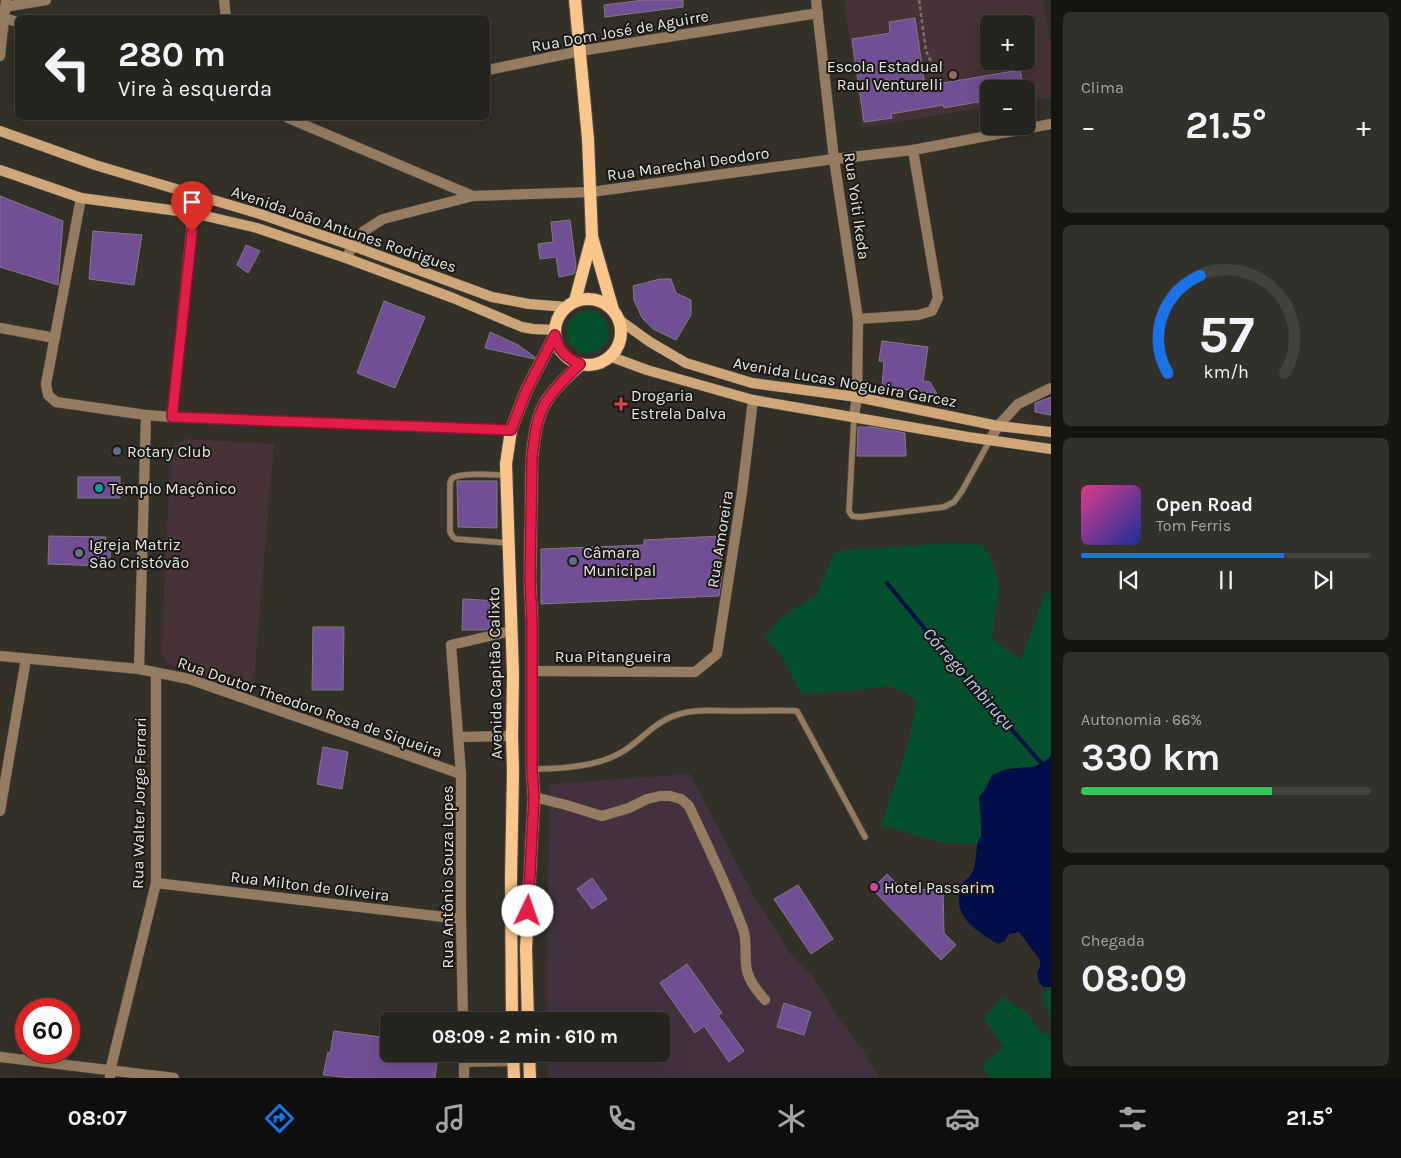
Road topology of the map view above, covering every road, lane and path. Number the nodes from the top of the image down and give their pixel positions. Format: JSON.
{"nodes":[{"id":1,"x":46,"y":0,"type":"edge"},
{"id":2,"x":224,"y":0,"type":"edge"},
{"id":3,"x":575,"y":0,"type":"edge"},
{"id":4,"x":816,"y":0,"type":"edge"},
{"id":5,"x":919,"y":0,"type":"edge"},
{"id":6,"x":3,"y":10,"type":"edge"},
{"id":7,"x":818,"y":13,"type":"junction"},
{"id":8,"x":226,"y":15,"type":"edge"},
{"id":9,"x":15,"y":20,"type":"edge"},
{"id":10,"x":580,"y":51,"type":"junction"},
{"id":11,"x":0,"y":56,"type":"edge"},
{"id":12,"x":490,"y":70,"type":"edge"},
{"id":13,"x":936,"y":72,"type":"dead end"},
{"id":14,"x":293,"y":120,"type":"edge"},
{"id":15,"x":1051,"y":124,"type":"edge"},
{"id":16,"x":0,"y":131,"type":"edge"},
{"id":17,"x":913,"y":150,"type":"junction"},
{"id":18,"x":834,"y":159,"type":"junction"},
{"id":19,"x":0,"y":170,"type":"edge"},
{"id":20,"x":591,"y":192,"type":"junction"},
{"id":21,"x":197,"y":196,"type":"junction"},
{"id":22,"x":473,"y":196,"type":"junction"},
{"id":23,"x":80,"y":198,"type":"junction"},
{"id":24,"x":194,"y":213,"type":"junction"},
{"id":25,"x":592,"y":237,"type":"junction"},
{"id":26,"x":353,"y":246,"type":"junction"},
{"id":27,"x":346,"y":258,"type":"junction"},
{"id":28,"x":570,"y":304,"type":"junction"},
{"id":29,"x":616,"y":314,"type":"junction"},
{"id":30,"x":858,"y":319,"type":"junction"},
{"id":31,"x":0,"y":328,"type":"edge"},
{"id":32,"x":555,"y":333,"type":"junction"},
{"id":33,"x":54,"y":338,"type":"junction"},
{"id":34,"x":610,"y":356,"type":"junction"},
{"id":35,"x":580,"y":364,"type":"junction"},
{"id":36,"x":717,"y":373,"type":"junction"},
{"id":37,"x":712,"y":388,"type":"junction"},
{"id":38,"x":1051,"y":388,"type":"edge"},
{"id":39,"x":857,"y":397,"type":"junction"},
{"id":40,"x":752,"y":400,"type":"junction"},
{"id":41,"x":146,"y":415,"type":"junction"},
{"id":42,"x":854,"y":416,"type":"junction"},
{"id":43,"x":172,"y":417,"type":"junction"},
{"id":44,"x":998,"y":426,"type":"junction"},
{"id":45,"x":511,"y":430,"type":"junction"},
{"id":46,"x":1051,"y":432,"type":"edge"},
{"id":47,"x":990,"y":440,"type":"junction"},
{"id":48,"x":1051,"y":449,"type":"edge"},
{"id":49,"x":506,"y":475,"type":"junction"},
{"id":50,"x":508,"y":543,"type":"junction"},
{"id":51,"x":511,"y":631,"type":"junction"},
{"id":52,"x":0,"y":656,"type":"edge"},
{"id":53,"x":26,"y":659,"type":"junction"},
{"id":54,"x":139,"y":669,"type":"junction"},
{"id":55,"x":531,"y":671,"type":"junction"},
{"id":56,"x":695,"y":672,"type":"joint"},
{"id":57,"x":156,"y":673,"type":"junction"},
{"id":58,"x":512,"y":736,"type":"junction"},
{"id":59,"x":458,"y":737,"type":"junction"},
{"id":60,"x":532,"y":769,"type":"junction"},
{"id":61,"x":461,"y":774,"type":"junction"},
{"id":62,"x":534,"y":797,"type":"junction"},
{"id":63,"x":0,"y":811,"type":"edge"},
{"id":64,"x":865,"y":837,"type":"dead end"},
{"id":65,"x":156,"y":883,"type":"junction"},
{"id":66,"x":461,"y":919,"type":"junction"},
{"id":67,"x":765,"y":1000,"type":"dead end"},
{"id":68,"x":463,"y":1012,"type":"edge"},
{"id":69,"x":512,"y":1012,"type":"edge"},
{"id":70,"x":528,"y":1012,"type":"edge"},
{"id":71,"x":0,"y":1057,"type":"edge"},
{"id":72,"x":464,"y":1062,"type":"edge"},
{"id":73,"x":513,"y":1062,"type":"edge"},
{"id":74,"x":529,"y":1062,"type":"edge"},
{"id":75,"x":110,"y":1074,"type":"edge"},
{"id":76,"x":174,"y":1078,"type":"edge"},
{"id":77,"x":464,"y":1078,"type":"edge"},
{"id":78,"x":514,"y":1078,"type":"edge"},
{"id":79,"x":530,"y":1078,"type":"edge"}],
"edges":[{"from":1,"to":6,"type":"street"},
{"from":2,"to":8,"type":"street"},
{"from":3,"to":10,"type":"main road"},
{"from":4,"to":7,"type":"street","name":"Rua Yoiti Ikeda"},
{"from":5,"to":13,"type":"path"},
{"from":6,"to":9,"type":"street"},
{"from":6,"to":11,"type":"street"},
{"from":7,"to":10,"type":"street","name":"Rua Dom José de Aguirre"},
{"from":7,"to":18,"type":"street","name":"Rua Yoiti Ikeda"},
{"from":10,"to":12,"type":"street","name":"Rua Dom José de Aguirre"},
{"from":10,"to":20,"type":"main road"},
{"from":14,"to":22,"type":"street"},
{"from":15,"to":17,"type":"street","name":"Rua Marechal Deodoro"},
{"from":16,"to":21,"type":"street","name":"Avenida João Antunes Rodrigues"},
{"from":17,"to":18,"type":"street","name":"Rua Marechal Deodoro"},
{"from":17,"to":30,"type":"street"},
{"from":18,"to":20,"type":"street","name":"Rua Marechal Deodoro"},
{"from":18,"to":30,"type":"street","name":"Rua Yoiti Ikeda"},
{"from":19,"to":23,"type":"street","name":"Avenida João Antunes Rodrigues"},
{"from":20,"to":22,"type":"street","name":"Rua Marechal Deodoro"},
{"from":20,"to":25,"type":"main road"},
{"from":21,"to":24,"type":"street"},
{"from":21,"to":26,"type":"street","name":"Avenida João Antunes Rodrigues"},
{"from":22,"to":26,"type":"street","name":"Rua Marechal Deodoro"},
{"from":23,"to":24,"type":"street","name":"Avenida João Antunes Rodrigues"},
{"from":23,"to":33,"type":"street"},
{"from":24,"to":27,"type":"street","name":"Avenida João Antunes Rodrigues"},
{"from":24,"to":43,"type":"street"},
{"from":25,"to":28,"type":"main road"},
{"from":25,"to":29,"type":"main road"},
{"from":26,"to":27,"type":"street","name":"Rua Marechal Deodoro"},
{"from":26,"to":28,"type":"street","name":"Avenida João Antunes Rodrigues"},
{"from":27,"to":32,"type":"street","name":"Avenida João Antunes Rodrigues"},
{"from":28,"to":29,"type":"main road"},
{"from":28,"to":32,"type":"main road"},
{"from":29,"to":34,"type":"main road"},
{"from":29,"to":36,"type":"street","name":"Avenida Lucas Nogueira Garcez"},
{"from":30,"to":39,"type":"street","name":"Rua Yoiti Ikeda"},
{"from":31,"to":33,"type":"street"},
{"from":32,"to":35,"type":"main road"},
{"from":32,"to":45,"type":"main road","name":"Avenida Capitão Calixto"},
{"from":33,"to":41,"type":"street"},
{"from":34,"to":35,"type":"main road"},
{"from":34,"to":37,"type":"street","name":"Avenida Lucas Nogueira Garcez"},
{"from":35,"to":55,"type":"main road"},
{"from":36,"to":37,"type":"street"},
{"from":36,"to":39,"type":"street","name":"Avenida Lucas Nogueira Garcez"},
{"from":37,"to":40,"type":"street","name":"Avenida Lucas Nogueira Garcez"},
{"from":38,"to":44,"type":"street"},
{"from":39,"to":42,"type":"street","name":"Rua Yoiti Ikeda"},
{"from":39,"to":44,"type":"street","name":"Avenida Lucas Nogueira Garcez"},
{"from":40,"to":42,"type":"street","name":"Avenida Lucas Nogueira Garcez"},
{"from":40,"to":56,"type":"street","name":"Rua Amoreira"},
{"from":41,"to":43,"type":"street"},
{"from":41,"to":54,"type":"street"},
{"from":42,"to":47,"type":"street","name":"Avenida Lucas Nogueira Garcez"},
{"from":42,"to":47,"type":"lane"},
{"from":43,"to":45,"type":"street"},
{"from":44,"to":46,"type":"street","name":"Avenida Lucas Nogueira Garcez"},
{"from":44,"to":47,"type":"street"},
{"from":45,"to":49,"type":"main road","name":"Avenida Capitão Calixto"},
{"from":47,"to":48,"type":"street","name":"Avenida Lucas Nogueira Garcez"},
{"from":49,"to":50,"type":"main road","name":"Avenida Capitão Calixto"},
{"from":49,"to":50,"type":"lane"},
{"from":50,"to":51,"type":"main road","name":"Avenida Capitão Calixto"},
{"from":51,"to":58,"type":"main road","name":"Avenida Capitão Calixto"},
{"from":51,"to":59,"type":"street","name":"Rua Antônio Souza Lopes"},
{"from":52,"to":53,"type":"street","name":"Rua Doutor Theodoro Rosa de Siqueira"},
{"from":53,"to":54,"type":"street","name":"Rua Doutor Theodoro Rosa de Siqueira"},
{"from":53,"to":63,"type":"street"},
{"from":54,"to":57,"type":"street","name":"Rua Doutor Theodoro Rosa de Siqueira"},
{"from":55,"to":56,"type":"street","name":"Rua Pitangueira"},
{"from":55,"to":60,"type":"main road"},
{"from":57,"to":61,"type":"street","name":"Rua Doutor Theodoro Rosa de Siqueira"},
{"from":57,"to":65,"type":"street","name":"Rua Walter Jorge Ferrari"},
{"from":58,"to":59,"type":"street"},
{"from":58,"to":69,"type":"main road","name":"Avenida Capitão Calixto"},
{"from":59,"to":61,"type":"street","name":"Rua Antônio Souza Lopes"},
{"from":60,"to":62,"type":"main road"},
{"from":60,"to":64,"type":"lane"},
{"from":61,"to":66,"type":"street","name":"Rua Antônio Souza Lopes"},
{"from":62,"to":67,"type":"street"},
{"from":62,"to":70,"type":"main road"},
{"from":65,"to":66,"type":"street","name":"Rua Milton de Oliveira"},
{"from":65,"to":75,"type":"street","name":"Rua Walter Jorge Ferrari"},
{"from":66,"to":68,"type":"street","name":"Rua Antônio Souza Lopes"},
{"from":71,"to":75,"type":"street"},
{"from":72,"to":77,"type":"street"},
{"from":73,"to":78,"type":"main road"},
{"from":74,"to":79,"type":"main road"},
{"from":75,"to":76,"type":"street"}]}
